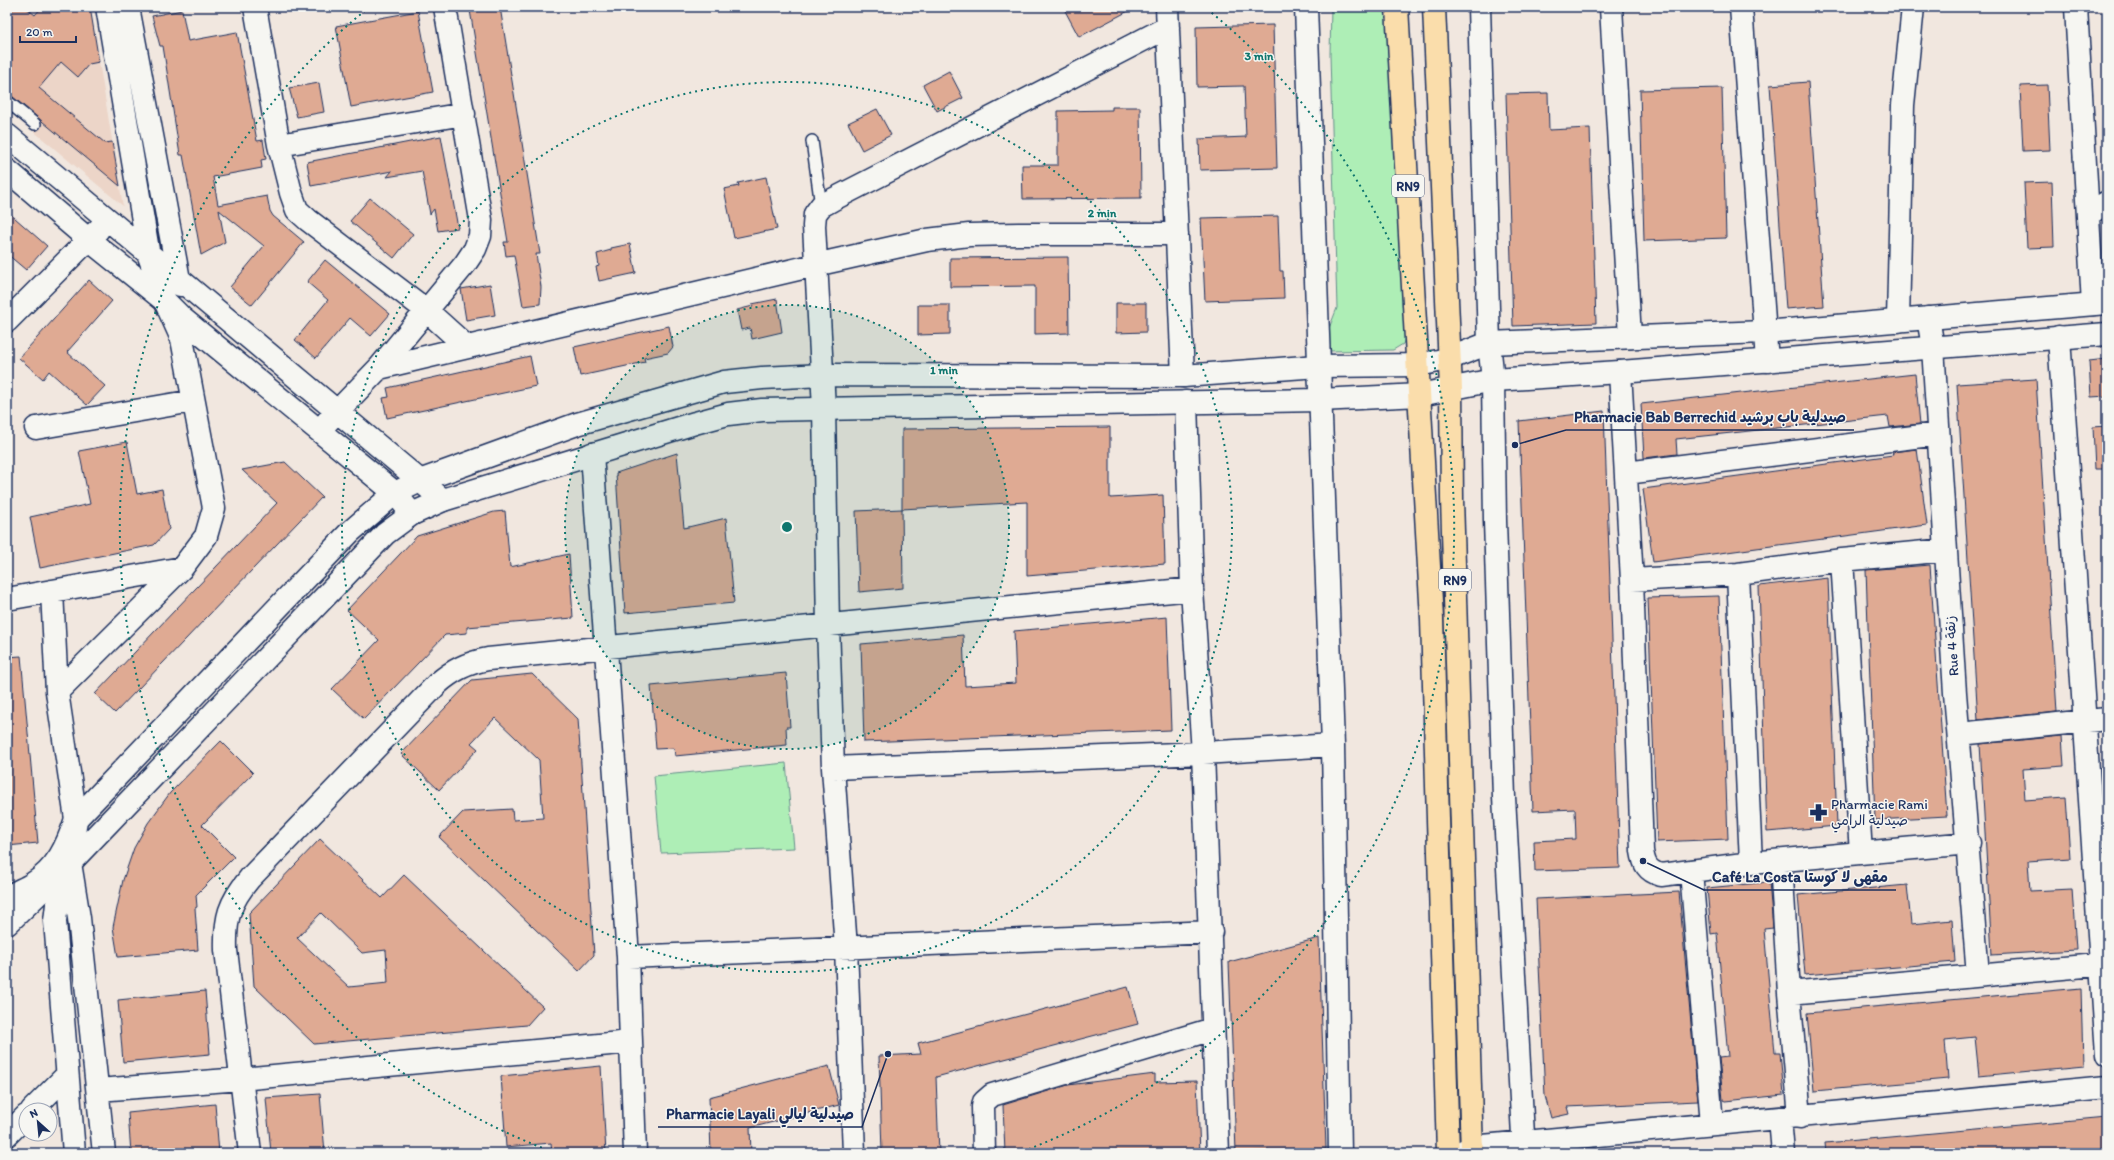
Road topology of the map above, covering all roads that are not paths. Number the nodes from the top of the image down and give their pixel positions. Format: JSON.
{"nodes":[{"id":1,"x":107,"y":7,"type":"edge"},
{"id":2,"x":128,"y":7,"type":"edge"},
{"id":3,"x":254,"y":7,"type":"edge"},
{"id":4,"x":445,"y":7,"type":"edge"},
{"id":5,"x":1306,"y":7,"type":"edge"},
{"id":6,"x":1397,"y":7,"type":"edge"},
{"id":7,"x":1434,"y":7,"type":"edge"},
{"id":8,"x":1478,"y":7,"type":"edge"},
{"id":9,"x":1611,"y":7,"type":"edge"},
{"id":10,"x":1741,"y":7,"type":"edge"},
{"id":11,"x":1913,"y":7,"type":"edge"},
{"id":12,"x":2076,"y":7,"type":"edge"},
{"id":13,"x":1167,"y":17,"type":"edge"},
{"id":14,"x":7,"y":101,"type":"edge"},
{"id":15,"x":464,"y":114,"type":"junction"},
{"id":16,"x":35,"y":124,"type":"dead end"},
{"id":17,"x":7,"y":135,"type":"edge"},
{"id":18,"x":812,"y":141,"type":"dead end"},
{"id":19,"x":279,"y":146,"type":"junction"},
{"id":20,"x":7,"y":170,"type":"edge"},
{"id":21,"x":2107,"y":202,"type":"edge"},
{"id":22,"x":821,"y":206,"type":"junction"},
{"id":23,"x":2088,"y":215,"type":"junction"},
{"id":24,"x":108,"y":219,"type":"junction"},
{"id":25,"x":1177,"y":234,"type":"junction"},
{"id":26,"x":89,"y":240,"type":"junction"},
{"id":27,"x":150,"y":256,"type":"junction"},
{"id":28,"x":815,"y":265,"type":"junction"},
{"id":29,"x":179,"y":279,"type":"junction"},
{"id":30,"x":165,"y":302,"type":"junction"},
{"id":31,"x":2100,"y":304,"type":"edge"},
{"id":32,"x":426,"y":310,"type":"junction"},
{"id":33,"x":1928,"y":318,"type":"junction"},
{"id":34,"x":1898,"y":320,"type":"junction"},
{"id":35,"x":7,"y":321,"type":"edge"},
{"id":36,"x":182,"y":329,"type":"junction"},
{"id":37,"x":1764,"y":332,"type":"junction"},
{"id":38,"x":2107,"y":334,"type":"edge"},
{"id":39,"x":1630,"y":337,"type":"junction"},
{"id":40,"x":2059,"y":337,"type":"junction"},
{"id":41,"x":1489,"y":344,"type":"junction"},
{"id":42,"x":1933,"y":347,"type":"junction"},
{"id":43,"x":467,"y":348,"type":"junction"},
{"id":44,"x":1448,"y":359,"type":"junction"},
{"id":45,"x":1767,"y":361,"type":"junction"},
{"id":46,"x":1418,"y":365,"type":"junction"},
{"id":47,"x":1318,"y":366,"type":"junction"},
{"id":48,"x":379,"y":368,"type":"junction"},
{"id":49,"x":1620,"y":372,"type":"junction"},
{"id":50,"x":822,"y":375,"type":"junction"},
{"id":51,"x":1183,"y":376,"type":"junction"},
{"id":52,"x":1493,"y":380,"type":"junction"},
{"id":53,"x":1451,"y":389,"type":"junction"},
{"id":54,"x":1420,"y":394,"type":"junction"},
{"id":55,"x":1320,"y":400,"type":"junction"},
{"id":56,"x":193,"y":401,"type":"junction"},
{"id":57,"x":1186,"y":402,"type":"junction"},
{"id":58,"x":824,"y":408,"type":"junction"},
{"id":59,"x":337,"y":411,"type":"junction"},
{"id":60,"x":36,"y":428,"type":"dead end"},
{"id":61,"x":320,"y":430,"type":"junction"},
{"id":62,"x":1938,"y":434,"type":"junction"},
{"id":63,"x":592,"y":454,"type":"junction"},
{"id":64,"x":1626,"y":473,"type":"junction"},
{"id":65,"x":422,"y":480,"type":"junction"},
{"id":66,"x":395,"y":493,"type":"junction"},
{"id":67,"x":443,"y":500,"type":"junction"},
{"id":68,"x":412,"y":514,"type":"junction"},
{"id":69,"x":1946,"y":550,"type":"junction"},
{"id":70,"x":1842,"y":560,"type":"junction"},
{"id":71,"x":182,"y":568,"type":"junction"},
{"id":72,"x":1738,"y":574,"type":"junction"},
{"id":73,"x":1632,"y":580,"type":"junction"},
{"id":74,"x":1192,"y":589,"type":"junction"},
{"id":75,"x":52,"y":591,"type":"junction"},
{"id":76,"x":7,"y":599,"type":"edge"},
{"id":77,"x":828,"y":626,"type":"junction"},
{"id":78,"x":605,"y":646,"type":"junction"},
{"id":79,"x":57,"y":692,"type":"junction"},
{"id":80,"x":2107,"y":719,"type":"edge"},
{"id":81,"x":2084,"y":721,"type":"junction"},
{"id":82,"x":1959,"y":734,"type":"junction"},
{"id":83,"x":1334,"y":745,"type":"junction"},
{"id":84,"x":1203,"y":753,"type":"junction"},
{"id":85,"x":833,"y":768,"type":"junction"},
{"id":86,"x":76,"y":819,"type":"junction"},
{"id":87,"x":1969,"y":843,"type":"junction"},
{"id":88,"x":1861,"y":853,"type":"junction"},
{"id":89,"x":1781,"y":862,"type":"junction"},
{"id":90,"x":70,"y":863,"type":"junction"},
{"id":91,"x":1751,"y":863,"type":"junction"},
{"id":92,"x":1692,"y":871,"type":"junction"},
{"id":93,"x":7,"y":898,"type":"edge"},
{"id":94,"x":7,"y":924,"type":"edge"},
{"id":95,"x":1211,"y":932,"type":"junction"},
{"id":96,"x":846,"y":948,"type":"junction"},
{"id":97,"x":628,"y":957,"type":"junction"},
{"id":98,"x":2103,"y":964,"type":"edge"},
{"id":99,"x":1978,"y":975,"type":"junction"},
{"id":100,"x":1789,"y":993,"type":"junction"},
{"id":101,"x":1213,"y":1029,"type":"junction"},
{"id":102,"x":631,"y":1042,"type":"junction"},
{"id":103,"x":2107,"y":1054,"type":"edge"},
{"id":104,"x":67,"y":1074,"type":"junction"},
{"id":105,"x":241,"y":1079,"type":"junction"},
{"id":106,"x":2107,"y":1087,"type":"edge"},
{"id":107,"x":98,"y":1090,"type":"junction"},
{"id":108,"x":40,"y":1102,"type":"edge"},
{"id":109,"x":1790,"y":1118,"type":"junction"},
{"id":110,"x":18,"y":1124,"type":"edge"},
{"id":111,"x":1712,"y":1124,"type":"junction"},
{"id":112,"x":7,"y":1135,"type":"edge"},
{"id":113,"x":1524,"y":1148,"type":"edge"},
{"id":114,"x":1468,"y":1151,"type":"edge"},
{"id":115,"x":74,"y":1153,"type":"edge"},
{"id":116,"x":104,"y":1153,"type":"edge"},
{"id":117,"x":250,"y":1153,"type":"edge"},
{"id":118,"x":635,"y":1153,"type":"edge"},
{"id":119,"x":854,"y":1153,"type":"edge"},
{"id":120,"x":984,"y":1153,"type":"edge"},
{"id":121,"x":1218,"y":1153,"type":"edge"},
{"id":122,"x":1340,"y":1153,"type":"edge"},
{"id":123,"x":1448,"y":1153,"type":"edge"},
{"id":124,"x":1783,"y":1153,"type":"edge"}],
"edges":[{"from":1,"to":27,"type":"street"},
{"from":2,"to":29,"type":"street"},
{"from":3,"to":19,"type":"street"},
{"from":4,"to":15,"type":"street"},
{"from":5,"to":47,"type":"street"},
{"from":6,"to":46,"type":"highway","number":"RN9"},
{"from":7,"to":44,"type":"highway","number":"RN9"},
{"from":8,"to":41,"type":"street"},
{"from":9,"to":39,"type":"street"},
{"from":10,"to":37,"type":"street"},
{"from":11,"to":34,"type":"street"},
{"from":12,"to":23,"type":"street"},
{"from":13,"to":22,"type":"street"},
{"from":13,"to":25,"type":"street"},
{"from":14,"to":16,"type":"lane"},
{"from":15,"to":19,"type":"street"},
{"from":15,"to":32,"type":"street"},
{"from":17,"to":24,"type":"street"},
{"from":18,"to":22,"type":"lane"},
{"from":19,"to":32,"type":"street"},
{"from":20,"to":26,"type":"street"},
{"from":21,"to":23,"type":"street"},
{"from":22,"to":28,"type":"street"},
{"from":23,"to":31,"type":"street"},
{"from":24,"to":26,"type":"street"},
{"from":24,"to":27,"type":"street"},
{"from":25,"to":28,"type":"street"},
{"from":25,"to":51,"type":"street"},
{"from":26,"to":30,"type":"street"},
{"from":26,"to":35,"type":"street"},
{"from":27,"to":29,"type":"street"},
{"from":27,"to":30,"type":"street"},
{"from":28,"to":43,"type":"street"},
{"from":28,"to":50,"type":"street"},
{"from":29,"to":36,"type":"street"},
{"from":29,"to":59,"type":"street"},
{"from":30,"to":36,"type":"street"},
{"from":31,"to":33,"type":"street"},
{"from":32,"to":43,"type":"street"},
{"from":32,"to":48,"type":"street"},
{"from":33,"to":34,"type":"street"},
{"from":33,"to":42,"type":"street","name":"Rue 4 زنقة"},
{"from":34,"to":37,"type":"street"},
{"from":36,"to":56,"type":"street"},
{"from":36,"to":61,"type":"street"},
{"from":37,"to":39,"type":"street"},
{"from":37,"to":45,"type":"street"},
{"from":38,"to":40,"type":"street"},
{"from":39,"to":41,"type":"street"},
{"from":40,"to":42,"type":"street"},
{"from":40,"to":81,"type":"street"},
{"from":41,"to":44,"type":"street"},
{"from":41,"to":52,"type":"street"},
{"from":42,"to":45,"type":"street"},
{"from":42,"to":62,"type":"street","name":"Rue 4 زنقة"},
{"from":43,"to":48,"type":"street"},
{"from":44,"to":46,"type":"street"},
{"from":44,"to":53,"type":"highway","number":"RN9"},
{"from":45,"to":49,"type":"street"},
{"from":46,"to":47,"type":"street"},
{"from":46,"to":54,"type":"highway","number":"RN9"},
{"from":47,"to":51,"type":"street"},
{"from":47,"to":55,"type":"street"},
{"from":48,"to":59,"type":"street"},
{"from":49,"to":52,"type":"street"},
{"from":49,"to":64,"type":"street"},
{"from":50,"to":51,"type":"street"},
{"from":50,"to":58,"type":"street"},
{"from":50,"to":65,"type":"street"},
{"from":52,"to":53,"type":"street"},
{"from":52,"to":113,"type":"street"},
{"from":53,"to":54,"type":"street"},
{"from":53,"to":114,"type":"highway","number":"RN9"},
{"from":54,"to":55,"type":"street"},
{"from":54,"to":123,"type":"highway","number":"RN9"},
{"from":55,"to":57,"type":"street"},
{"from":55,"to":83,"type":"street"},
{"from":56,"to":60,"type":"street"},
{"from":56,"to":71,"type":"street"},
{"from":57,"to":58,"type":"street"},
{"from":57,"to":74,"type":"street"},
{"from":58,"to":63,"type":"street"},
{"from":58,"to":77,"type":"street"},
{"from":59,"to":61,"type":"street"},
{"from":59,"to":65,"type":"street"},
{"from":61,"to":66,"type":"street"},
{"from":62,"to":64,"type":"street"},
{"from":62,"to":69,"type":"street","name":"Rue 4 زنقة"},
{"from":63,"to":67,"type":"street"},
{"from":63,"to":78,"type":"street"},
{"from":64,"to":73,"type":"street"},
{"from":65,"to":66,"type":"street"},
{"from":65,"to":67,"type":"street"},
{"from":66,"to":68,"type":"street"},
{"from":66,"to":86,"type":"street"},
{"from":67,"to":68,"type":"street"},
{"from":68,"to":90,"type":"street"},
{"from":69,"to":70,"type":"street"},
{"from":69,"to":82,"type":"street","name":"Rue 4 زنقة"},
{"from":70,"to":72,"type":"street"},
{"from":70,"to":88,"type":"street"},
{"from":71,"to":75,"type":"street"},
{"from":71,"to":79,"type":"street"},
{"from":72,"to":73,"type":"street"},
{"from":72,"to":91,"type":"street"},
{"from":73,"to":92,"type":"street"},
{"from":74,"to":77,"type":"street"},
{"from":74,"to":84,"type":"street"},
{"from":75,"to":76,"type":"street"},
{"from":75,"to":79,"type":"street"},
{"from":77,"to":78,"type":"street"},
{"from":77,"to":85,"type":"street"},
{"from":78,"to":97,"type":"street"},
{"from":78,"to":105,"type":"street"},
{"from":79,"to":86,"type":"street"},
{"from":80,"to":81,"type":"street"},
{"from":81,"to":82,"type":"street"},
{"from":81,"to":98,"type":"street"},
{"from":82,"to":87,"type":"street","name":"Rue 4 زنقة"},
{"from":83,"to":84,"type":"street"},
{"from":83,"to":122,"type":"street"},
{"from":84,"to":85,"type":"street"},
{"from":84,"to":95,"type":"street"},
{"from":85,"to":96,"type":"street"},
{"from":86,"to":90,"type":"street"},
{"from":86,"to":93,"type":"street"},
{"from":87,"to":88,"type":"street"},
{"from":87,"to":99,"type":"street","name":"Rue 4 زنقة"},
{"from":88,"to":89,"type":"street"},
{"from":89,"to":91,"type":"street"},
{"from":89,"to":100,"type":"street"},
{"from":90,"to":94,"type":"street"},
{"from":90,"to":104,"type":"street"},
{"from":90,"to":107,"type":"street"},
{"from":91,"to":92,"type":"street"},
{"from":92,"to":111,"type":"street"},
{"from":95,"to":96,"type":"street"},
{"from":95,"to":101,"type":"street"},
{"from":96,"to":97,"type":"street"},
{"from":96,"to":119,"type":"street"},
{"from":97,"to":102,"type":"street"},
{"from":98,"to":99,"type":"street"},
{"from":98,"to":103,"type":"street"},
{"from":99,"to":100,"type":"street"},
{"from":100,"to":109,"type":"street"},
{"from":101,"to":120,"type":"street"},
{"from":101,"to":121,"type":"street"},
{"from":102,"to":105,"type":"street"},
{"from":102,"to":118,"type":"street"},
{"from":104,"to":108,"type":"street"},
{"from":104,"to":115,"type":"street"},
{"from":105,"to":107,"type":"street"},
{"from":105,"to":117,"type":"street"},
{"from":106,"to":109,"type":"street"},
{"from":107,"to":116,"type":"street"},
{"from":109,"to":111,"type":"street"},
{"from":109,"to":124,"type":"street"},
{"from":110,"to":112,"type":"street"},
{"from":111,"to":113,"type":"street"},
{"from":113,"to":114,"type":"street"}]}
